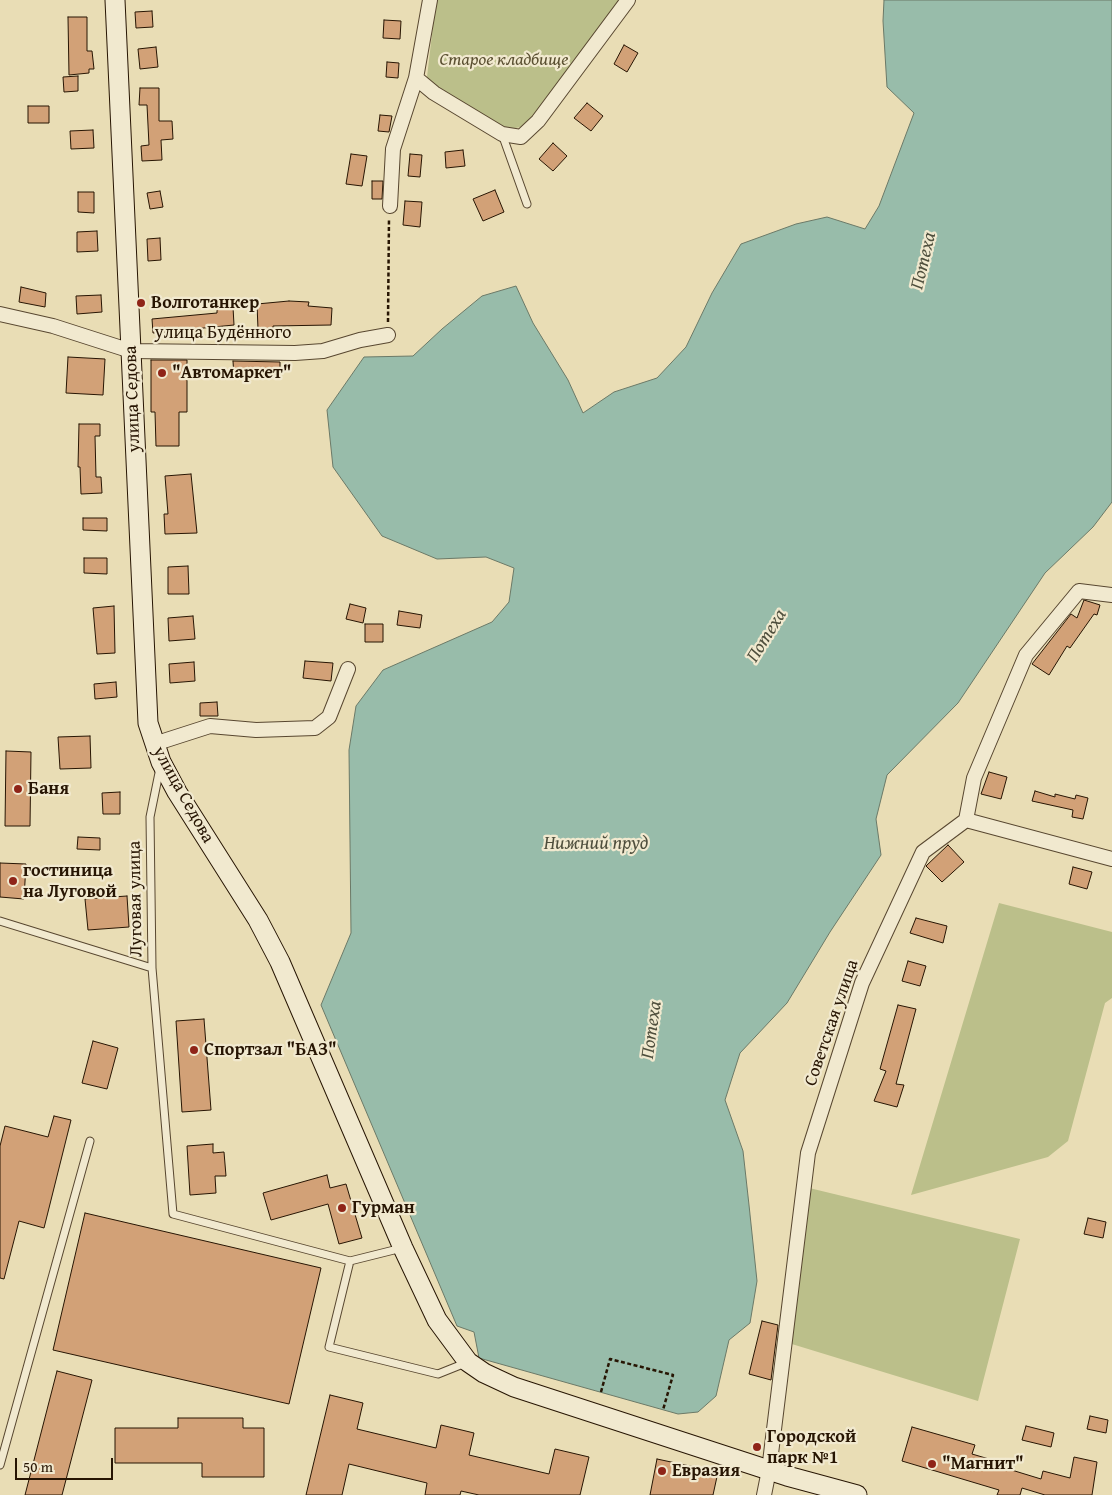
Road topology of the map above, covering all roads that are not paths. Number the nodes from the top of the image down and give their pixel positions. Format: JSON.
{"nodes":[{"id":1,"x":115,"y":0,"type":"edge"},
{"id":2,"x":430,"y":0,"type":"edge"},
{"id":3,"x":628,"y":0,"type":"edge"},
{"id":4,"x":416,"y":78,"type":"junction"},
{"id":5,"x":502,"y":134,"type":"junction"},
{"id":6,"x":527,"y":204,"type":"dead end"},
{"id":7,"x":390,"y":206,"type":"road end"},
{"id":8,"x":0,"y":314,"type":"edge"},
{"id":9,"x":388,"y":335,"type":"road end"},
{"id":10,"x":131,"y":352,"type":"junction"},
{"id":11,"x":1112,"y":594,"type":"edge"},
{"id":12,"x":348,"y":669,"type":"dead end"},
{"id":13,"x":154,"y":744,"type":"junction"},
{"id":14,"x":161,"y":762,"type":"junction"},
{"id":15,"x":966,"y":820,"type":"junction"},
{"id":16,"x":1112,"y":859,"type":"edge"},
{"id":17,"x":0,"y":921,"type":"edge"},
{"id":18,"x":152,"y":968,"type":"junction"},
{"id":19,"x":90,"y":1141,"type":"dead end"},
{"id":20,"x":403,"y":1248,"type":"junction"},
{"id":21,"x":350,"y":1262,"type":"junction"},
{"id":22,"x":468,"y":1362,"type":"junction"},
{"id":23,"x":0,"y":1465,"type":"edge"},
{"id":24,"x":769,"y":1470,"type":"junction"},
{"id":25,"x":764,"y":1495,"type":"edge"},
{"id":26,"x":857,"y":1495,"type":"edge"}],
"edges":[{"from":1,"to":10,"type":"main road","name":"улица Седова"},
{"from":2,"to":4,"type":"street"},
{"from":3,"to":5,"type":"street"},
{"from":4,"to":5,"type":"street"},
{"from":4,"to":7,"type":"street"},
{"from":5,"to":6,"type":"lane"},
{"from":8,"to":10,"type":"street","name":"улица Будённого"},
{"from":9,"to":10,"type":"street","name":"улица Будённого"},
{"from":10,"to":13,"type":"main road","name":"улица Седова"},
{"from":11,"to":15,"type":"street"},
{"from":12,"to":13,"type":"street"},
{"from":13,"to":14,"type":"main road","name":"улица Седова"},
{"from":14,"to":18,"type":"lane","name":"Луговая улица"},
{"from":14,"to":20,"type":"main road","name":"улица Седова"},
{"from":15,"to":16,"type":"street"},
{"from":15,"to":24,"type":"street","name":"Советская улица"},
{"from":17,"to":18,"type":"lane","name":"Луговая улица"},
{"from":18,"to":21,"type":"lane"},
{"from":19,"to":23,"type":"lane"},
{"from":20,"to":21,"type":"lane"},
{"from":20,"to":22,"type":"main road","name":"улица Седова"},
{"from":21,"to":22,"type":"lane"},
{"from":22,"to":24,"type":"main road","name":"улица Седова"},
{"from":24,"to":25,"type":"street","name":"Советская улица"},
{"from":24,"to":26,"type":"main road","name":"улица Седова"}]}
